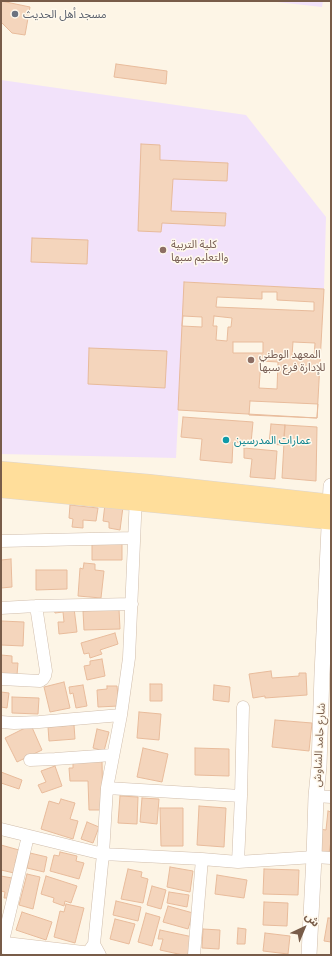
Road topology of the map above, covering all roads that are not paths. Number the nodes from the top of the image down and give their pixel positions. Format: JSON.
{"nodes":[{"id":1,"x":1,"y":471,"type":"edge"},
{"id":2,"x":1,"y":488,"type":"edge"},
{"id":3,"x":136,"y":492,"type":"junction"},
{"id":4,"x":330,"y":507,"type":"edge"},
{"id":5,"x":134,"y":538,"type":"junction"},
{"id":6,"x":1,"y":541,"type":"edge"},
{"id":7,"x":132,"y":604,"type":"junction"},
{"id":8,"x":36,"y":606,"type":"junction"},
{"id":9,"x":1,"y":608,"type":"edge"},
{"id":10,"x":326,"y":674,"type":"edge"},
{"id":11,"x":1,"y":679,"type":"edge"},
{"id":12,"x":243,"y":707,"type":"dead end"},
{"id":13,"x":121,"y":715,"type":"junction"},
{"id":14,"x":1,"y":722,"type":"edge"},
{"id":15,"x":112,"y":755,"type":"junction"},
{"id":16,"x":30,"y":760,"type":"dead end"},
{"id":17,"x":107,"y":788,"type":"junction"},
{"id":18,"x":241,"y":796,"type":"junction"},
{"id":19,"x":316,"y":796,"type":"junction"},
{"id":20,"x":331,"y":798,"type":"edge"},
{"id":21,"x":1,"y":829,"type":"edge"},
{"id":22,"x":28,"y":836,"type":"junction"},
{"id":23,"x":103,"y":854,"type":"junction"},
{"id":24,"x":314,"y":857,"type":"junction"},
{"id":25,"x":331,"y":858,"type":"edge"},
{"id":26,"x":202,"y":859,"type":"junction"},
{"id":27,"x":238,"y":862,"type":"junction"},
{"id":28,"x":2,"y":945,"type":"edge"},
{"id":29,"x":91,"y":953,"type":"edge"},
{"id":30,"x":194,"y":955,"type":"edge"},
{"id":31,"x":309,"y":955,"type":"edge"}],
"edges":[{"from":1,"to":3,"type":"main road"},
{"from":2,"to":3,"type":"main road"},
{"from":3,"to":4,"type":"main road"},
{"from":3,"to":5,"type":"street"},
{"from":4,"to":10,"type":"street","name":"شارع حامد الشاوش"},
{"from":5,"to":6,"type":"street"},
{"from":5,"to":7,"type":"street"},
{"from":7,"to":8,"type":"street"},
{"from":7,"to":13,"type":"street"},
{"from":8,"to":9,"type":"street"},
{"from":8,"to":11,"type":"street"},
{"from":10,"to":19,"type":"street","name":"شارع حامد الشاوش"},
{"from":12,"to":18,"type":"street"},
{"from":13,"to":14,"type":"street"},
{"from":13,"to":15,"type":"street"},
{"from":15,"to":16,"type":"street"},
{"from":15,"to":17,"type":"street"},
{"from":17,"to":18,"type":"street"},
{"from":17,"to":23,"type":"street"},
{"from":18,"to":27,"type":"street"},
{"from":19,"to":20,"type":"street"},
{"from":19,"to":24,"type":"street","name":"شارع حامد الشاوش"},
{"from":21,"to":22,"type":"street"},
{"from":22,"to":23,"type":"street"},
{"from":22,"to":28,"type":"street"},
{"from":23,"to":26,"type":"street"},
{"from":23,"to":29,"type":"street"},
{"from":24,"to":25,"type":"street"},
{"from":24,"to":27,"type":"street"},
{"from":24,"to":31,"type":"street","name":"شارع حامد الشاوش"},
{"from":26,"to":27,"type":"street"},
{"from":26,"to":30,"type":"street"},
{"from":28,"to":29,"type":"main road"}]}
